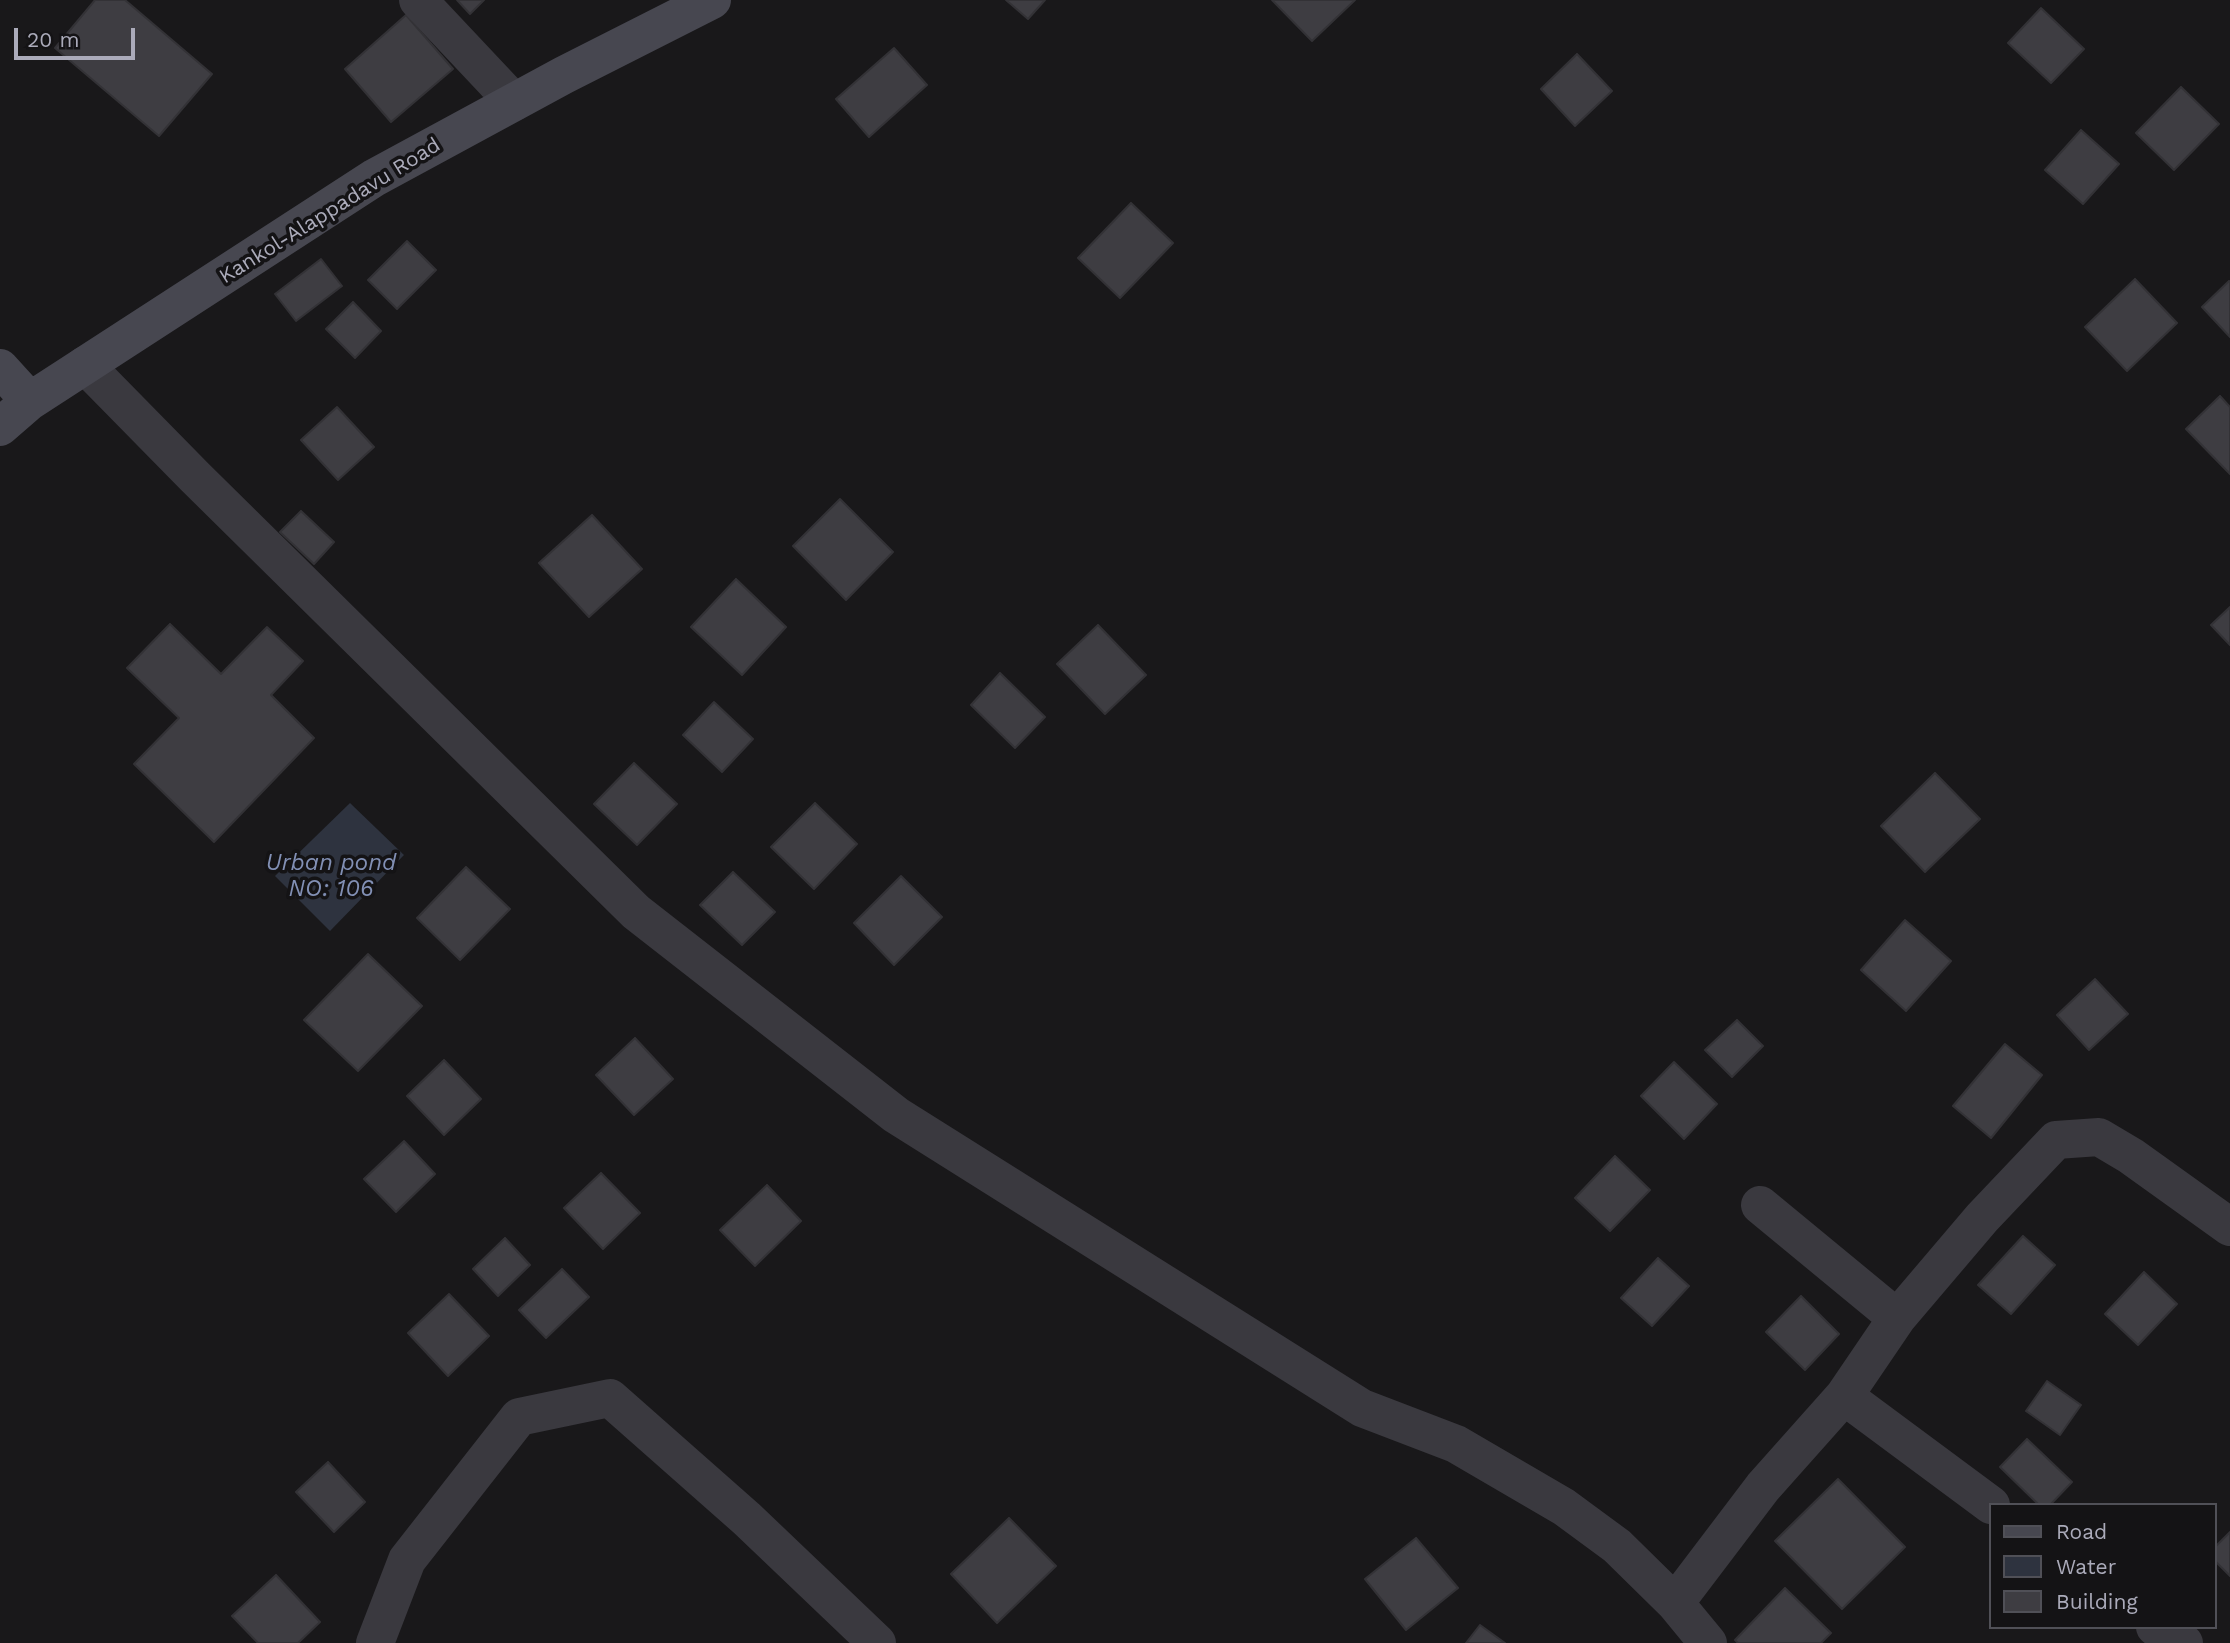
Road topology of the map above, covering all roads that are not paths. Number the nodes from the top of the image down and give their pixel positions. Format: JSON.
{"nodes":[{"id":1,"x":418,"y":0,"type":"edge"},
{"id":2,"x":712,"y":0,"type":"edge"},
{"id":3,"x":514,"y":102,"type":"junction"},
{"id":4,"x":85,"y":365,"type":"junction"},
{"id":5,"x":0,"y":368,"type":"edge"},
{"id":6,"x":30,"y":401,"type":"junction"},
{"id":7,"x":0,"y":427,"type":"edge"},
{"id":8,"x":1760,"y":1205,"type":"dead end"},
{"id":9,"x":2230,"y":1227,"type":"edge"},
{"id":10,"x":1897,"y":1318,"type":"junction"},
{"id":11,"x":1844,"y":1396,"type":"junction"},
{"id":12,"x":1988,"y":1503,"type":"edge"},
{"id":13,"x":1675,"y":1603,"type":"junction"},
{"id":14,"x":2159,"y":1629,"type":"edge"},
{"id":15,"x":375,"y":1643,"type":"edge"},
{"id":16,"x":877,"y":1643,"type":"edge"},
{"id":17,"x":1708,"y":1643,"type":"edge"},
{"id":18,"x":2184,"y":1643,"type":"edge"}],
"edges":[{"from":1,"to":3,"type":"street"},
{"from":2,"to":3,"type":"main road","name":"Kankol-Alappadavu Road"},
{"from":3,"to":4,"type":"main road","name":"Kankol-Alappadavu Road"},
{"from":4,"to":6,"type":"main road","name":"Kankol-Alappadavu Road"},
{"from":4,"to":13,"type":"street"},
{"from":5,"to":6,"type":"main road"},
{"from":6,"to":7,"type":"main road","name":"Kankol-Alappadavu Road"},
{"from":8,"to":10,"type":"street"},
{"from":9,"to":10,"type":"street"},
{"from":10,"to":11,"type":"street"},
{"from":11,"to":12,"type":"street"},
{"from":11,"to":13,"type":"street"},
{"from":13,"to":17,"type":"street"},
{"from":14,"to":18,"type":"street"},
{"from":15,"to":16,"type":"street"}]}
